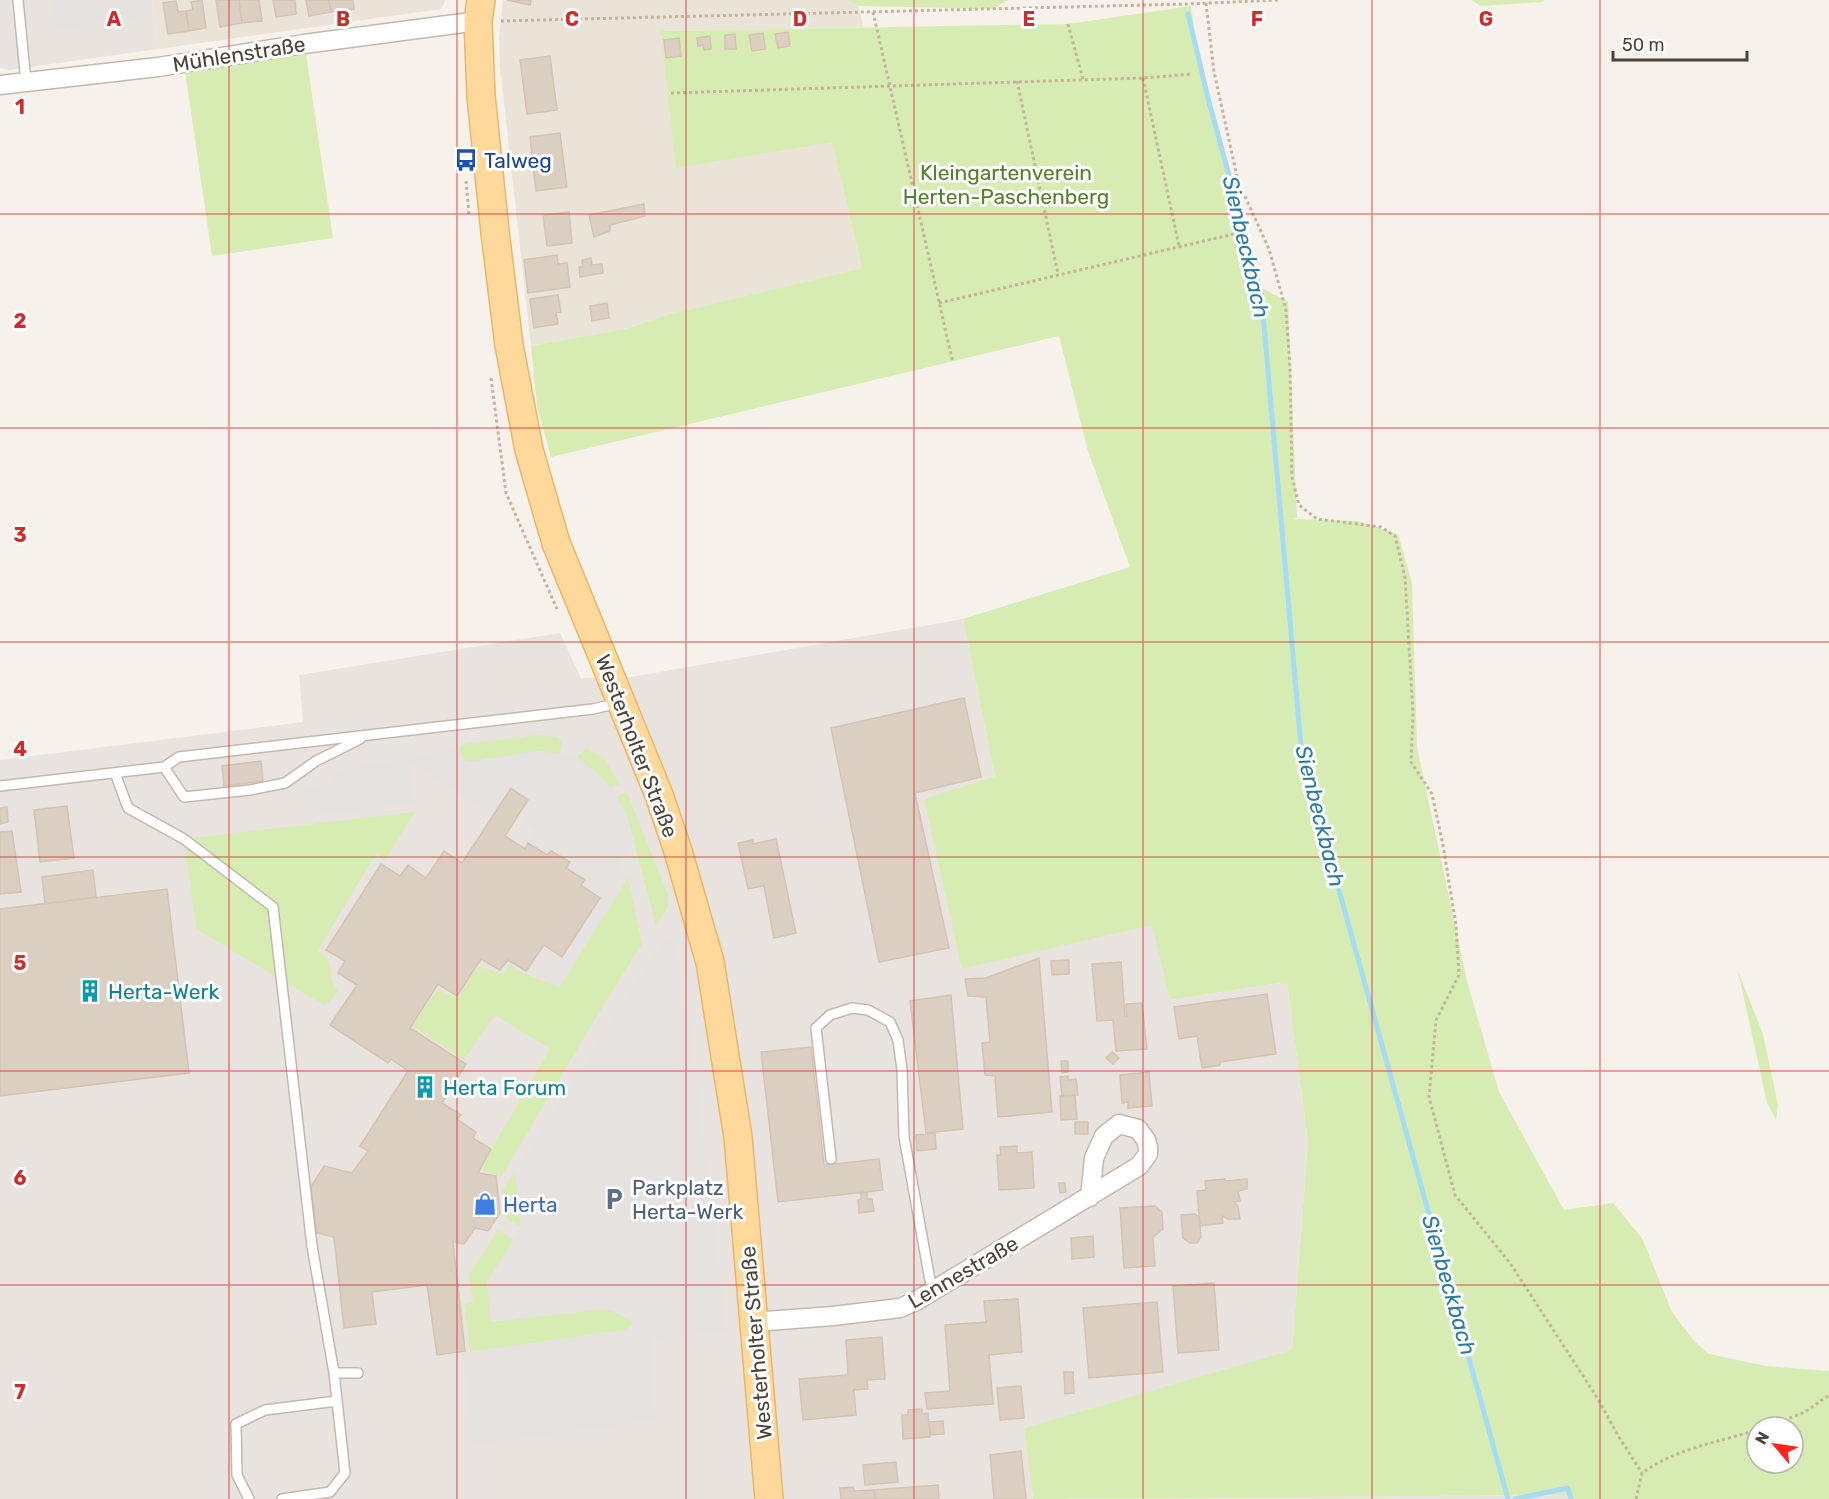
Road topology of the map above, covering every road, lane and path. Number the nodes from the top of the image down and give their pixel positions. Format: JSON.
{"nodes":[{"id":1,"x":18,"y":0,"type":"edge"},
{"id":2,"x":1279,"y":0,"type":"edge"},
{"id":3,"x":1206,"y":3,"type":"junction"},
{"id":4,"x":479,"y":10,"type":"edge"},
{"id":5,"x":873,"y":12,"type":"junction"},
{"id":6,"x":1068,"y":24,"type":"dead end"},
{"id":7,"x":1192,"y":74,"type":"dead end"},
{"id":8,"x":1143,"y":78,"type":"junction"},
{"id":9,"x":1083,"y":79,"type":"junction"},
{"id":10,"x":1017,"y":81,"type":"junction"},
{"id":11,"x":26,"y":82,"type":"junction"},
{"id":12,"x":0,"y":85,"type":"edge"},
{"id":13,"x":889,"y":85,"type":"junction"},
{"id":14,"x":671,"y":93,"type":"dead end"},
{"id":15,"x":1238,"y":233,"type":"dead end"},
{"id":16,"x":1179,"y":246,"type":"junction"},
{"id":17,"x":1058,"y":274,"type":"junction"},
{"id":18,"x":939,"y":303,"type":"junction"},
{"id":19,"x":953,"y":363,"type":"dead end"},
{"id":20,"x":621,"y":702,"type":"junction"},
{"id":21,"x":368,"y":736,"type":"junction"},
{"id":22,"x":164,"y":767,"type":"junction"},
{"id":23,"x":115,"y":773,"type":"junction"},
{"id":24,"x":0,"y":786,"type":"edge"},
{"id":25,"x":831,"y":1159,"type":"dead end"},
{"id":26,"x":1090,"y":1197,"type":"dead end"},
{"id":27,"x":932,"y":1291,"type":"junction"},
{"id":28,"x":754,"y":1322,"type":"junction"},
{"id":29,"x":334,"y":1373,"type":"junction"},
{"id":30,"x":358,"y":1373,"type":"dead end"},
{"id":31,"x":1829,"y":1395,"type":"edge"},
{"id":32,"x":337,"y":1401,"type":"junction"},
{"id":33,"x":1797,"y":1415,"type":"edge"},
{"id":34,"x":1745,"y":1434,"type":"edge"},
{"id":35,"x":1642,"y":1473,"type":"junction"},
{"id":36,"x":249,"y":1499,"type":"edge"},
{"id":37,"x":282,"y":1499,"type":"edge"},
{"id":38,"x":769,"y":1499,"type":"edge"},
{"id":39,"x":1636,"y":1499,"type":"edge"}],
"edges":[{"from":1,"to":11,"type":"lane"},
{"from":2,"to":3,"type":"path"},
{"from":3,"to":5,"type":"path"},
{"from":3,"to":35,"type":"path"},
{"from":4,"to":5,"type":"path"},
{"from":4,"to":11,"type":"street","name":"Mühlenstraße"},
{"from":4,"to":20,"type":"main road","name":"Westerholter Straße"},
{"from":5,"to":13,"type":"path"},
{"from":6,"to":9,"type":"path"},
{"from":7,"to":8,"type":"path"},
{"from":8,"to":9,"type":"path"},
{"from":8,"to":16,"type":"path"},
{"from":9,"to":10,"type":"path"},
{"from":10,"to":13,"type":"path"},
{"from":10,"to":17,"type":"path"},
{"from":11,"to":12,"type":"street","name":"Mühlenstraße"},
{"from":13,"to":14,"type":"path"},
{"from":13,"to":18,"type":"path"},
{"from":15,"to":16,"type":"path"},
{"from":16,"to":17,"type":"path"},
{"from":17,"to":18,"type":"path"},
{"from":18,"to":19,"type":"path"},
{"from":20,"to":21,"type":"lane"},
{"from":20,"to":28,"type":"main road","name":"Westerholter Straße"},
{"from":21,"to":22,"type":"lane"},
{"from":21,"to":22,"type":"lane"},
{"from":22,"to":23,"type":"lane"},
{"from":23,"to":24,"type":"lane"},
{"from":23,"to":29,"type":"lane"},
{"from":25,"to":27,"type":"lane"},
{"from":26,"to":27,"type":"street","name":"Lennestraße"},
{"from":27,"to":28,"type":"street","name":"Lennestraße"},
{"from":28,"to":38,"type":"main road","name":"Westerholter Straße"},
{"from":29,"to":30,"type":"lane"},
{"from":29,"to":32,"type":"lane"},
{"from":31,"to":33,"type":"path"},
{"from":32,"to":36,"type":"lane"},
{"from":32,"to":37,"type":"lane"},
{"from":34,"to":35,"type":"path"},
{"from":35,"to":39,"type":"path"}]}
